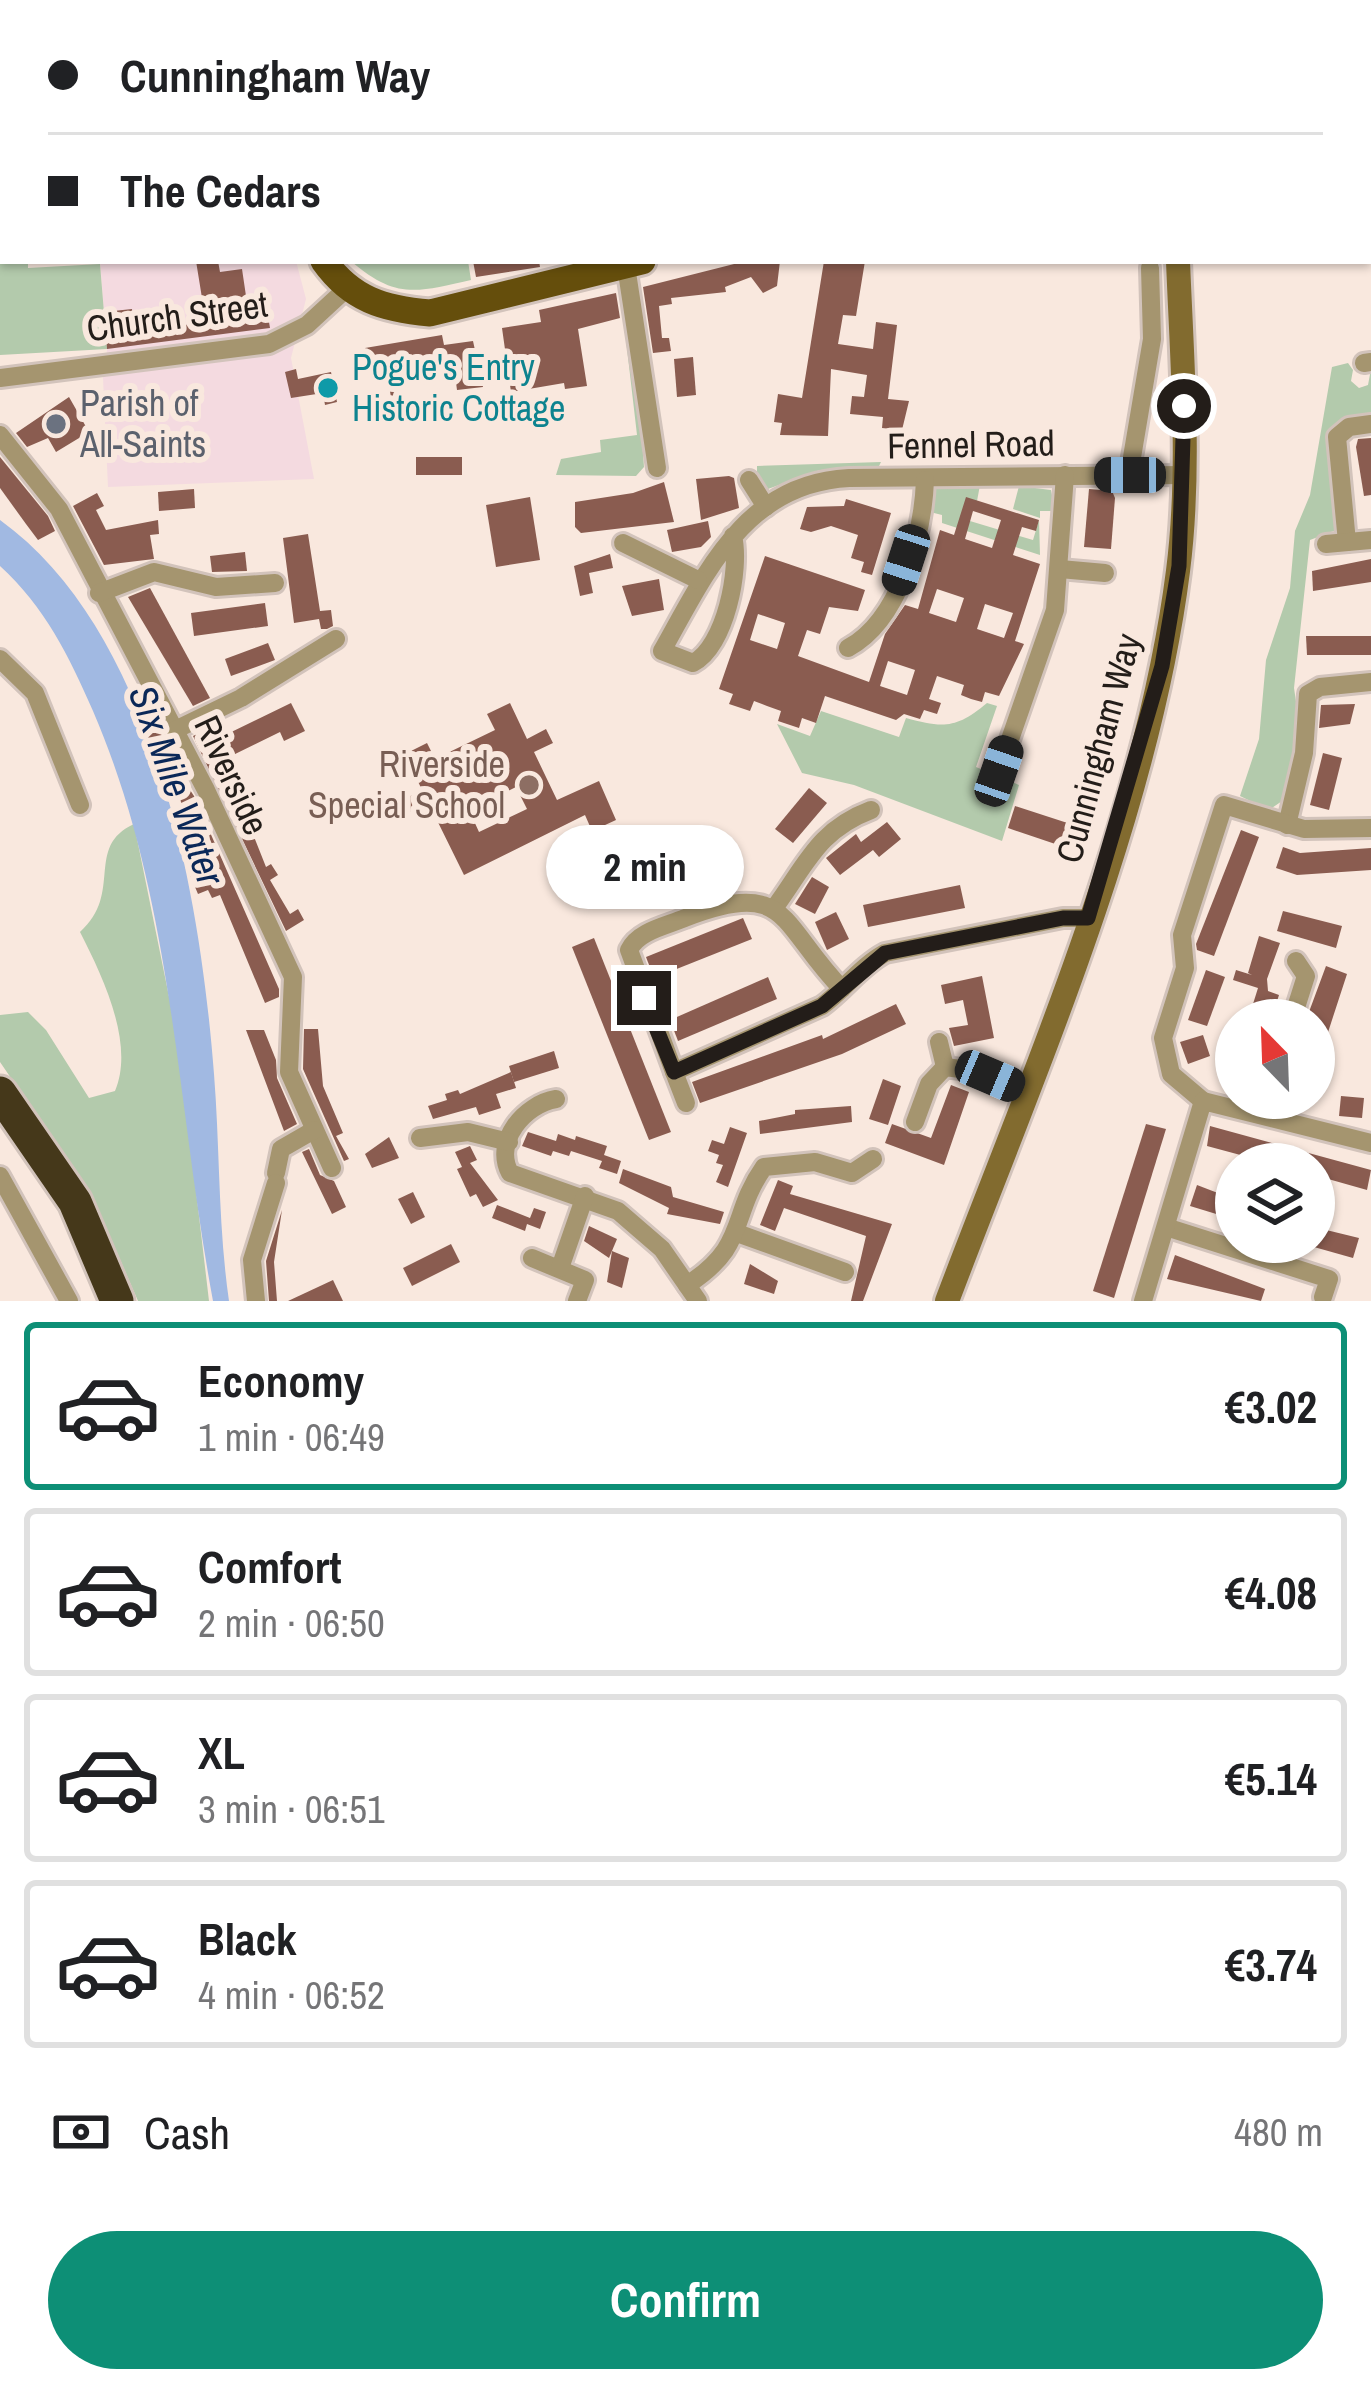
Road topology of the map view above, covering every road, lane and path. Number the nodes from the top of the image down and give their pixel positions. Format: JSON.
{"nodes":[{"id":1,"x":326,"y":264,"type":"edge"},
{"id":2,"x":630,"y":264,"type":"edge"},
{"id":3,"x":634,"y":264,"type":"edge"},
{"id":4,"x":1178,"y":264,"type":"edge"},
{"id":5,"x":1125,"y":284,"type":"dead end"},
{"id":6,"x":345,"y":290,"type":"junction"},
{"id":7,"x":0,"y":378,"type":"edge"},
{"id":8,"x":1371,"y":424,"type":"edge"},
{"id":9,"x":0,"y":435,"type":"edge"},
{"id":10,"x":657,"y":468,"type":"dead end"},
{"id":11,"x":1130,"y":475,"type":"junction"},
{"id":12,"x":1184,"y":475,"type":"junction"},
{"id":13,"x":1065,"y":476,"type":"junction"},
{"id":14,"x":749,"y":480,"type":"dead end"},
{"id":15,"x":925,"y":480,"type":"junction"},
{"id":16,"x":766,"y":507,"type":"junction"},
{"id":17,"x":734,"y":536,"type":"junction"},
{"id":18,"x":1371,"y":540,"type":"edge"},
{"id":19,"x":1347,"y":542,"type":"junction"},
{"id":20,"x":623,"y":543,"type":"dead end"},
{"id":21,"x":1326,"y":544,"type":"dead end"},
{"id":22,"x":1060,"y":569,"type":"junction"},
{"id":23,"x":1105,"y":573,"type":"dead end"},
{"id":24,"x":698,"y":580,"type":"junction"},
{"id":25,"x":275,"y":583,"type":"dead end"},
{"id":26,"x":99,"y":593,"type":"junction"},
{"id":27,"x":336,"y":638,"type":"dead end"},
{"id":28,"x":848,"y":648,"type":"dead end"},
{"id":29,"x":0,"y":659,"type":"edge"},
{"id":30,"x":1371,"y":682,"type":"edge"},
{"id":31,"x":176,"y":730,"type":"junction"},
{"id":32,"x":999,"y":771,"type":"dead end"},
{"id":33,"x":840,"y":799,"type":"dead end"},
{"id":34,"x":80,"y":805,"type":"dead end"},
{"id":35,"x":871,"y":810,"type":"dead end"},
{"id":36,"x":850,"y":818,"type":"junction"},
{"id":37,"x":1287,"y":825,"type":"junction"},
{"id":38,"x":1371,"y":828,"type":"edge"},
{"id":39,"x":776,"y":907,"type":"junction"},
{"id":40,"x":1088,"y":918,"type":"junction"},
{"id":41,"x":1296,"y":961,"type":"dead end"},
{"id":42,"x":842,"y":989,"type":"junction"},
{"id":43,"x":1299,"y":999,"type":"edge"},
{"id":44,"x":939,"y":1042,"type":"dead end"},
{"id":45,"x":945,"y":1067,"type":"junction"},
{"id":46,"x":674,"y":1072,"type":"junction"},
{"id":47,"x":1026,"y":1091,"type":"junction"},
{"id":48,"x":0,"y":1094,"type":"edge"},
{"id":49,"x":556,"y":1099,"type":"dead end"},
{"id":50,"x":1203,"y":1101,"type":"junction"},
{"id":51,"x":686,"y":1102,"type":"dead end"},
{"id":52,"x":1215,"y":1102,"type":"edge"},
{"id":53,"x":1301,"y":1119,"type":"edge"},
{"id":54,"x":915,"y":1122,"type":"dead end"},
{"id":55,"x":314,"y":1130,"type":"junction"},
{"id":56,"x":420,"y":1138,"type":"dead end"},
{"id":57,"x":508,"y":1142,"type":"junction"},
{"id":58,"x":1371,"y":1143,"type":"edge"},
{"id":59,"x":873,"y":1159,"type":"dead end"},
{"id":60,"x":332,"y":1168,"type":"dead end"},
{"id":61,"x":0,"y":1176,"type":"edge"},
{"id":62,"x":585,"y":1196,"type":"junction"},
{"id":63,"x":1166,"y":1227,"type":"junction"},
{"id":64,"x":737,"y":1233,"type":"junction"},
{"id":65,"x":532,"y":1258,"type":"dead end"},
{"id":66,"x":560,"y":1268,"type":"junction"},
{"id":67,"x":844,"y":1271,"type":"dead end"},
{"id":68,"x":692,"y":1293,"type":"edge"},
{"id":69,"x":1323,"y":1297,"type":"dead end"},
{"id":70,"x":69,"y":1301,"type":"edge"},
{"id":71,"x":117,"y":1301,"type":"edge"},
{"id":72,"x":256,"y":1301,"type":"edge"},
{"id":73,"x":577,"y":1301,"type":"edge"},
{"id":74,"x":947,"y":1301,"type":"edge"},
{"id":75,"x":1143,"y":1301,"type":"edge"}],
"edges":[{"from":1,"to":6,"type":"main road"},
{"from":2,"to":6,"type":"main road"},
{"from":3,"to":10,"type":"street"},
{"from":4,"to":12,"type":"street","name":"Cunningham Way"},
{"from":5,"to":11,"type":"street"},
{"from":6,"to":7,"type":"street","name":"Church Street"},
{"from":8,"to":19,"type":"street"},
{"from":9,"to":26,"type":"street","name":"Riverside"},
{"from":11,"to":12,"type":"street","name":"Fennel Road"},
{"from":11,"to":13,"type":"street","name":"Fennel Road"},
{"from":12,"to":40,"type":"street","name":"Cunningham Way"},
{"from":13,"to":15,"type":"street","name":"Fennel Road"},
{"from":13,"to":22,"type":"street"},
{"from":14,"to":16,"type":"street"},
{"from":15,"to":16,"type":"street","name":"Fennel Road"},
{"from":15,"to":28,"type":"street"},
{"from":16,"to":17,"type":"street","name":"Fennel Road"},
{"from":17,"to":24,"type":"street","name":"Fennel Road"},
{"from":17,"to":24,"type":"street","name":"Fennel Road"},
{"from":18,"to":19,"type":"street"},
{"from":19,"to":21,"type":"street"},
{"from":20,"to":24,"type":"street"},
{"from":22,"to":23,"type":"street"},
{"from":22,"to":32,"type":"street"},
{"from":25,"to":26,"type":"street"},
{"from":26,"to":31,"type":"street","name":"Riverside"},
{"from":27,"to":31,"type":"street"},
{"from":29,"to":34,"type":"street"},
{"from":30,"to":37,"type":"street"},
{"from":31,"to":55,"type":"street","name":"Riverside"},
{"from":33,"to":36,"type":"street"},
{"from":35,"to":36,"type":"street"},
{"from":36,"to":39,"type":"street"},
{"from":37,"to":38,"type":"street"},
{"from":37,"to":50,"type":"street"},
{"from":39,"to":42,"type":"street"},
{"from":39,"to":46,"type":"street"},
{"from":40,"to":42,"type":"street"},
{"from":40,"to":47,"type":"street","name":"Cunningham Way"},
{"from":41,"to":43,"type":"street"},
{"from":42,"to":46,"type":"street"},
{"from":44,"to":45,"type":"street"},
{"from":45,"to":47,"type":"street"},
{"from":45,"to":54,"type":"street"},
{"from":46,"to":51,"type":"street"},
{"from":47,"to":74,"type":"street","name":"Cunningham Way"},
{"from":48,"to":71,"type":"highway"},
{"from":49,"to":57,"type":"street"},
{"from":50,"to":52,"type":"street"},
{"from":50,"to":63,"type":"street"},
{"from":53,"to":58,"type":"street"},
{"from":55,"to":60,"type":"street","name":"Riverside"},
{"from":55,"to":72,"type":"street"},
{"from":56,"to":57,"type":"street"},
{"from":57,"to":62,"type":"street"},
{"from":59,"to":64,"type":"street"},
{"from":61,"to":70,"type":"street"},
{"from":62,"to":66,"type":"street"},
{"from":62,"to":68,"type":"street"},
{"from":63,"to":69,"type":"street"},
{"from":63,"to":75,"type":"street"},
{"from":64,"to":67,"type":"street"},
{"from":64,"to":68,"type":"street"},
{"from":65,"to":66,"type":"street"},
{"from":66,"to":73,"type":"street"}]}
